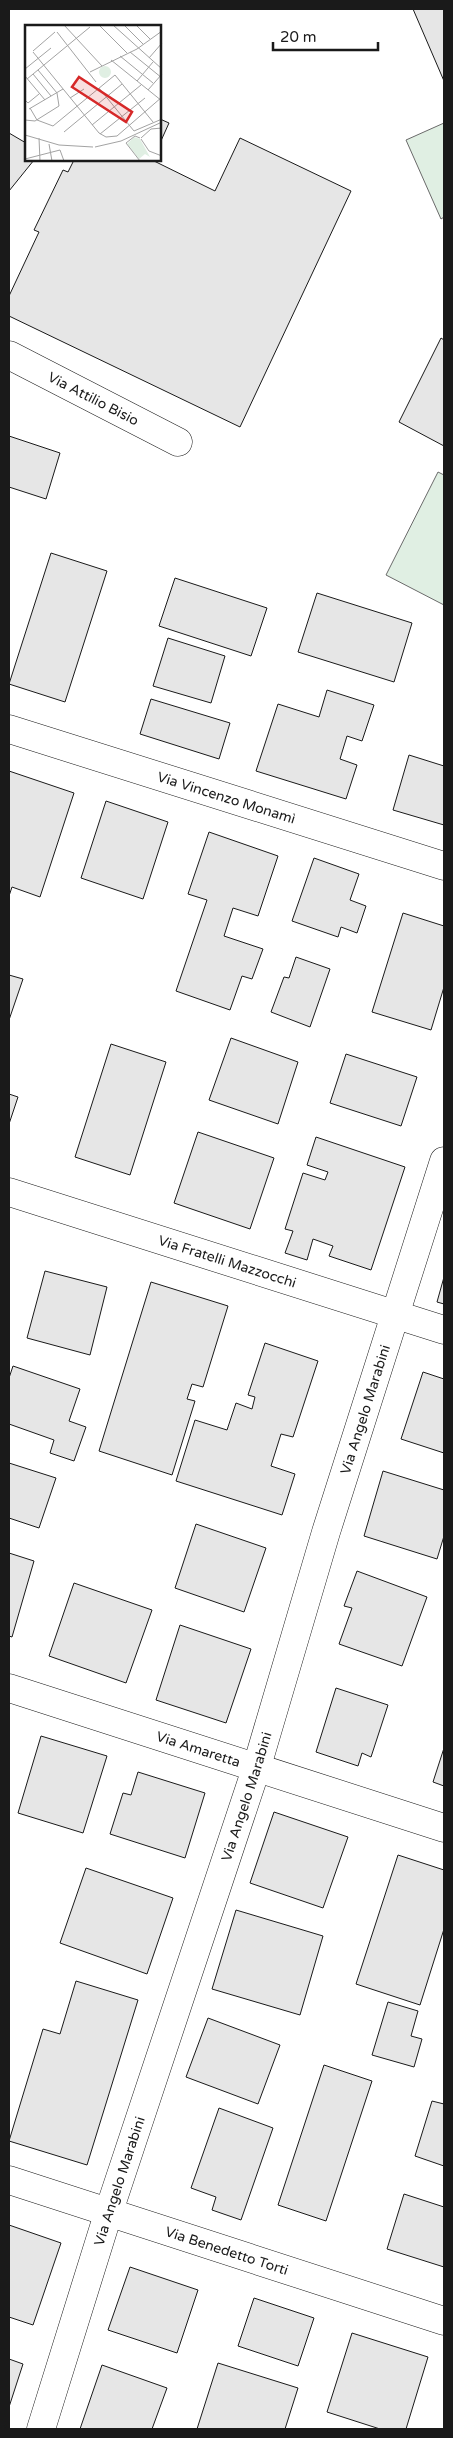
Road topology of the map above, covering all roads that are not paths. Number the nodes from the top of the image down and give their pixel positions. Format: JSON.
{"nodes":[{"id":1,"x":9,"y":355,"type":"edge"},
{"id":2,"x":178,"y":442,"type":"dead end"},
{"id":3,"x":9,"y":729,"type":"edge"},
{"id":4,"x":444,"y":866,"type":"edge"},
{"id":5,"x":444,"y":1161,"type":"edge"},
{"id":6,"x":9,"y":1192,"type":"edge"},
{"id":7,"x":395,"y":1314,"type":"junction"},
{"id":8,"x":444,"y":1330,"type":"edge"},
{"id":9,"x":9,"y":1688,"type":"edge"},
{"id":10,"x":257,"y":1766,"type":"junction"},
{"id":11,"x":444,"y":1828,"type":"edge"},
{"id":12,"x":9,"y":2180,"type":"edge"},
{"id":13,"x":109,"y":2211,"type":"junction"},
{"id":14,"x":444,"y":2321,"type":"edge"},
{"id":15,"x":41,"y":2429,"type":"edge"}],
"edges":[{"from":1,"to":2,"type":"street","name":"Via Attilio Bisio"},
{"from":3,"to":4,"type":"street","name":"Via Vincenzo Monamì"},
{"from":5,"to":7,"type":"street","name":"Via Angelo Marabini"},
{"from":6,"to":7,"type":"street","name":"Via Fratelli Mazzocchi"},
{"from":7,"to":8,"type":"street","name":"Via Fratelli Mazzocchi"},
{"from":7,"to":10,"type":"street","name":"Via Angelo Marabini"},
{"from":9,"to":10,"type":"street","name":"Via Amaretta"},
{"from":10,"to":11,"type":"street","name":"Via Amaretta"},
{"from":10,"to":13,"type":"street","name":"Via Angelo Marabini"},
{"from":12,"to":13,"type":"street","name":"Via Benedetto Torti"},
{"from":13,"to":14,"type":"street","name":"Via Benedetto Torti"},
{"from":13,"to":15,"type":"street","name":"Via Angelo Marabini"}]}
